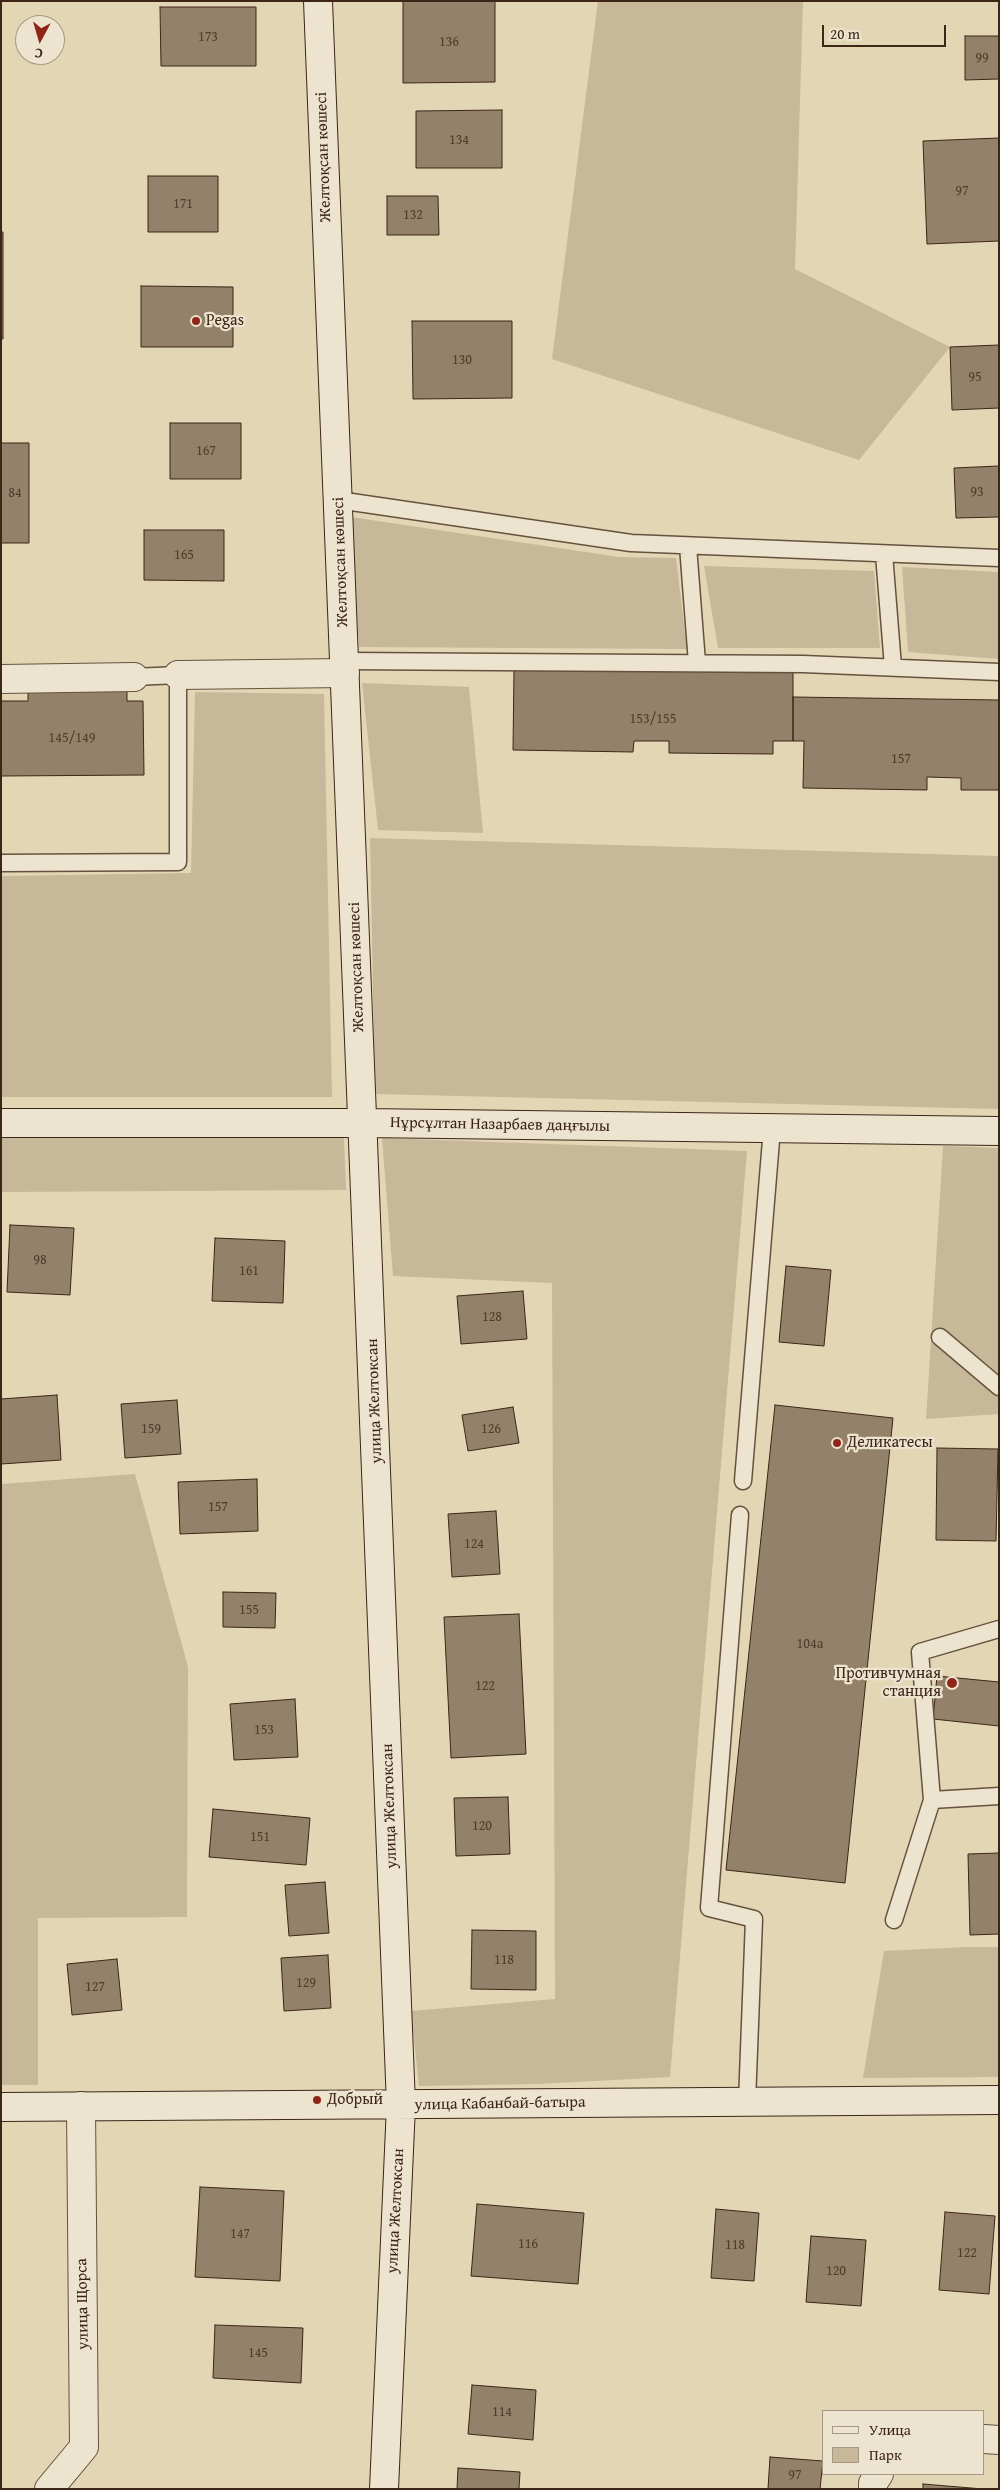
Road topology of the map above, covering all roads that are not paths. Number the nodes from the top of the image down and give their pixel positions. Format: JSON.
{"nodes":[{"id":1,"x":318,"y":1,"type":"edge"},
{"id":2,"x":338,"y":500,"type":"junction"},
{"id":3,"x":688,"y":546,"type":"junction"},
{"id":4,"x":884,"y":554,"type":"junction"},
{"id":5,"x":999,"y":558,"type":"edge"},
{"id":6,"x":697,"y":663,"type":"junction"},
{"id":7,"x":345,"y":667,"type":"junction"},
{"id":8,"x":893,"y":668,"type":"junction"},
{"id":9,"x":999,"y":672,"type":"edge"},
{"id":10,"x":178,"y":676,"type":"junction"},
{"id":11,"x":134,"y":677,"type":"joint"},
{"id":12,"x":1,"y":679,"type":"edge"},
{"id":13,"x":1,"y":863,"type":"edge"},
{"id":14,"x":1,"y":1123,"type":"edge"},
{"id":15,"x":364,"y":1123,"type":"junction"},
{"id":16,"x":772,"y":1128,"type":"junction"},
{"id":17,"x":999,"y":1131,"type":"edge"},
{"id":18,"x":940,"y":1337,"type":"dead end"},
{"id":19,"x":999,"y":1387,"type":"edge"},
{"id":20,"x":743,"y":1481,"type":"dead end"},
{"id":21,"x":740,"y":1515,"type":"dead end"},
{"id":22,"x":999,"y":1630,"type":"edge"},
{"id":23,"x":999,"y":1796,"type":"edge"},
{"id":24,"x":932,"y":1800,"type":"junction"},
{"id":25,"x":894,"y":1920,"type":"dead end"},
{"id":26,"x":999,"y":2100,"type":"edge"},
{"id":27,"x":747,"y":2102,"type":"junction"},
{"id":28,"x":401,"y":2105,"type":"junction"},
{"id":29,"x":81,"y":2106,"type":"junction"},
{"id":30,"x":1,"y":2107,"type":"edge"},
{"id":31,"x":985,"y":2439,"type":"edge"},
{"id":32,"x":999,"y":2440,"type":"edge"},
{"id":33,"x":878,"y":2475,"type":"edge"},
{"id":34,"x":49,"y":2489,"type":"edge"},
{"id":35,"x":384,"y":2489,"type":"edge"},
{"id":36,"x":873,"y":2489,"type":"edge"}],
"edges":[{"from":1,"to":2,"type":"main road","name":"Желтоқсан көшесі"},
{"from":2,"to":3,"type":"lane"},
{"from":2,"to":7,"type":"main road","name":"Желтоқсан көшесі"},
{"from":3,"to":4,"type":"lane"},
{"from":3,"to":6,"type":"lane"},
{"from":4,"to":5,"type":"lane"},
{"from":4,"to":8,"type":"lane"},
{"from":6,"to":7,"type":"lane"},
{"from":6,"to":8,"type":"lane"},
{"from":7,"to":10,"type":"main road"},
{"from":7,"to":15,"type":"main road","name":"Желтоқсан көшесі"},
{"from":8,"to":9,"type":"lane"},
{"from":10,"to":11,"type":"lane"},
{"from":10,"to":13,"type":"lane"},
{"from":11,"to":12,"type":"main road"},
{"from":14,"to":15,"type":"main road","name":"Нұрсұлтан Назарбаев даңғылы"},
{"from":15,"to":16,"type":"main road","name":"Нұрсұлтан Назарбаев даңғылы"},
{"from":15,"to":28,"type":"main road","name":"улица Желтоксан"},
{"from":16,"to":17,"type":"main road","name":"Нұрсұлтан Назарбаев даңғылы"},
{"from":16,"to":20,"type":"lane"},
{"from":18,"to":19,"type":"lane"},
{"from":21,"to":27,"type":"lane"},
{"from":22,"to":24,"type":"lane"},
{"from":23,"to":24,"type":"lane"},
{"from":24,"to":25,"type":"lane"},
{"from":26,"to":27,"type":"main road","name":"улица Кабанбай-батыра"},
{"from":27,"to":28,"type":"main road","name":"улица Кабанбай-батыра"},
{"from":28,"to":29,"type":"main road","name":"улица Кабанбай-батыра"},
{"from":28,"to":35,"type":"main road","name":"улица Желтоксан"},
{"from":29,"to":30,"type":"main road","name":"улица Кабанбай-батыра"},
{"from":29,"to":34,"type":"main road","name":"улица Щорса"},
{"from":31,"to":32,"type":"main road"},
{"from":33,"to":36,"type":"main road"}]}
